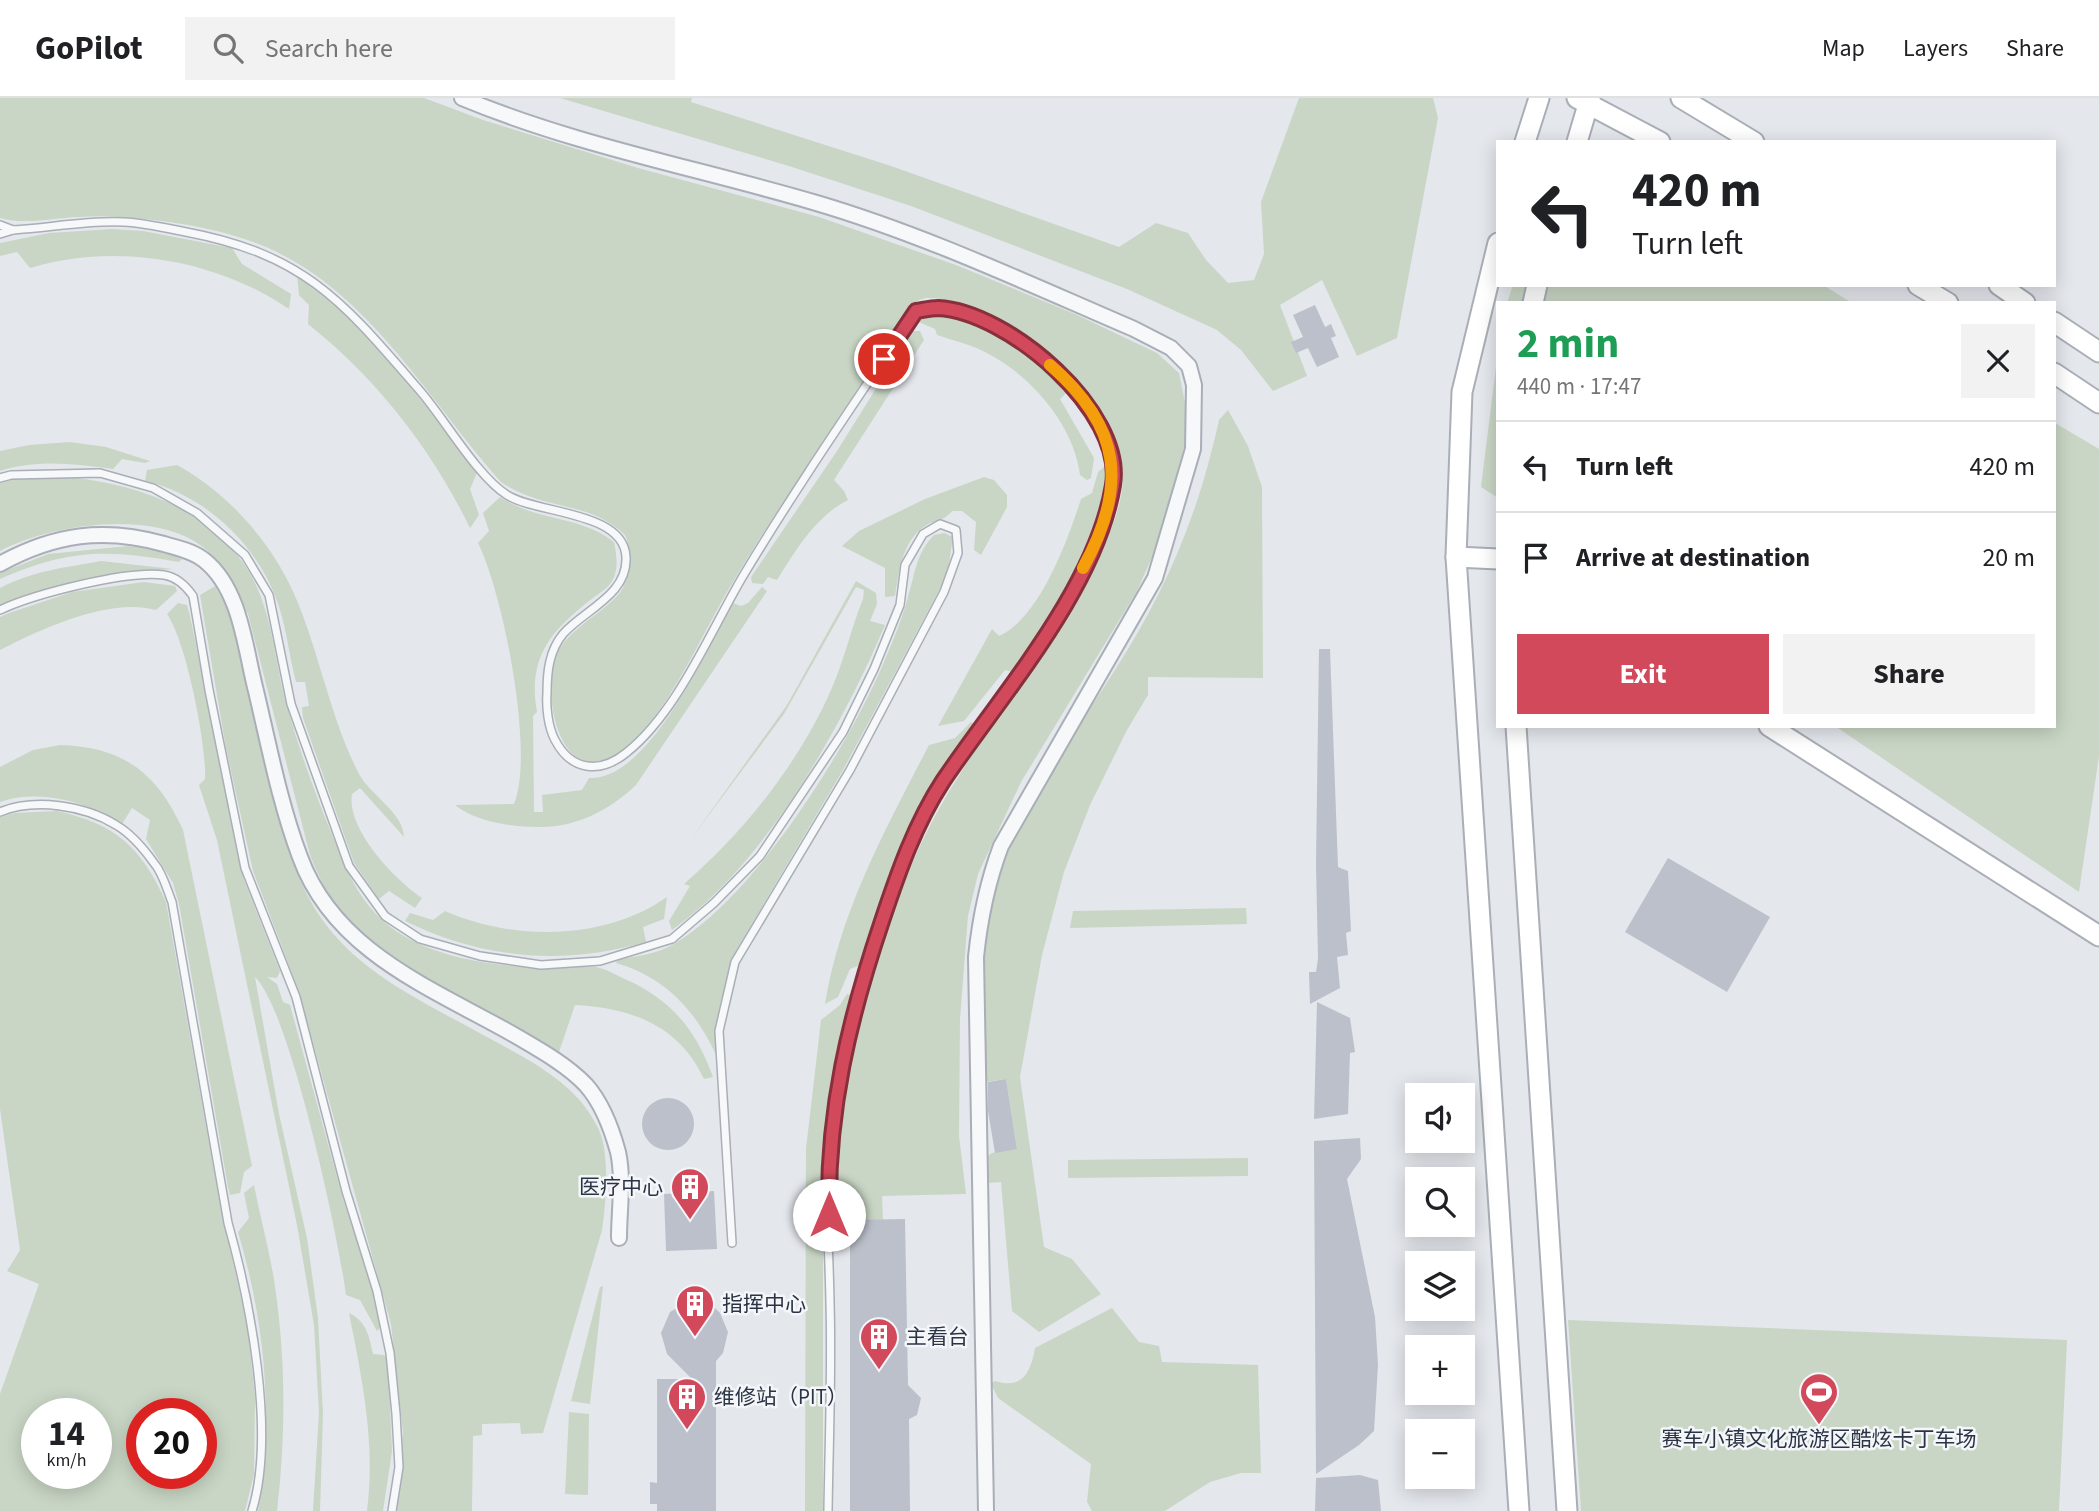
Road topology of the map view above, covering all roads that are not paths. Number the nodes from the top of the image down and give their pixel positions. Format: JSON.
{"nodes":[{"id":1,"x":462,"y":98,"type":"edge"},
{"id":2,"x":1539,"y":98,"type":"edge"},
{"id":3,"x":1681,"y":98,"type":"edge"},
{"id":4,"x":1585,"y":100,"type":"edge"},
{"id":5,"x":1526,"y":140,"type":"edge"},
{"id":6,"x":1577,"y":140,"type":"edge"},
{"id":7,"x":1656,"y":140,"type":"edge"},
{"id":8,"x":1751,"y":140,"type":"edge"},
{"id":9,"x":0,"y":225,"type":"edge"},
{"id":10,"x":13,"y":230,"type":"junction"},
{"id":11,"x":0,"y":234,"type":"edge"},
{"id":12,"x":1496,"y":251,"type":"edge"},
{"id":13,"x":1921,"y":287,"type":"edge"},
{"id":14,"x":2002,"y":287,"type":"edge"},
{"id":15,"x":1945,"y":301,"type":"edge"},
{"id":16,"x":2022,"y":301,"type":"edge"},
{"id":17,"x":2056,"y":323,"type":"edge"},
{"id":18,"x":2099,"y":352,"type":"edge"},
{"id":19,"x":2056,"y":374,"type":"edge"},
{"id":20,"x":2099,"y":403,"type":"edge"},
{"id":21,"x":0,"y":478,"type":"edge"},
{"id":22,"x":1456,"y":557,"type":"junction"},
{"id":23,"x":1496,"y":559,"type":"edge"},
{"id":24,"x":0,"y":564,"type":"edge"},
{"id":25,"x":0,"y":610,"type":"edge"},
{"id":26,"x":1516,"y":728,"type":"edge"},
{"id":27,"x":1772,"y":728,"type":"edge"},
{"id":28,"x":0,"y":812,"type":"edge"},
{"id":29,"x":2099,"y":936,"type":"edge"},
{"id":30,"x":618,"y":1238,"type":"dead end"},
{"id":31,"x":732,"y":1244,"type":"dead end"},
{"id":32,"x":252,"y":1511,"type":"edge"},
{"id":33,"x":392,"y":1511,"type":"edge"},
{"id":34,"x":828,"y":1511,"type":"edge"},
{"id":35,"x":986,"y":1511,"type":"edge"},
{"id":36,"x":1519,"y":1511,"type":"edge"},
{"id":37,"x":1567,"y":1511,"type":"edge"}],
"edges":[{"from":1,"to":35,"type":"street"},
{"from":2,"to":5,"type":"street"},
{"from":3,"to":8,"type":"street"},
{"from":4,"to":6,"type":"street"},
{"from":4,"to":7,"type":"street"},
{"from":9,"to":10,"type":"lane"},
{"from":10,"to":11,"type":"lane"},
{"from":10,"to":34,"type":"lane"},
{"from":12,"to":22,"type":"street"},
{"from":13,"to":15,"type":"street"},
{"from":14,"to":16,"type":"street"},
{"from":17,"to":18,"type":"street"},
{"from":19,"to":20,"type":"street"},
{"from":21,"to":31,"type":"lane"},
{"from":22,"to":23,"type":"street"},
{"from":22,"to":36,"type":"street"},
{"from":24,"to":30,"type":"street"},
{"from":25,"to":33,"type":"lane"},
{"from":26,"to":37,"type":"street"},
{"from":27,"to":29,"type":"street"},
{"from":28,"to":32,"type":"lane"}]}
